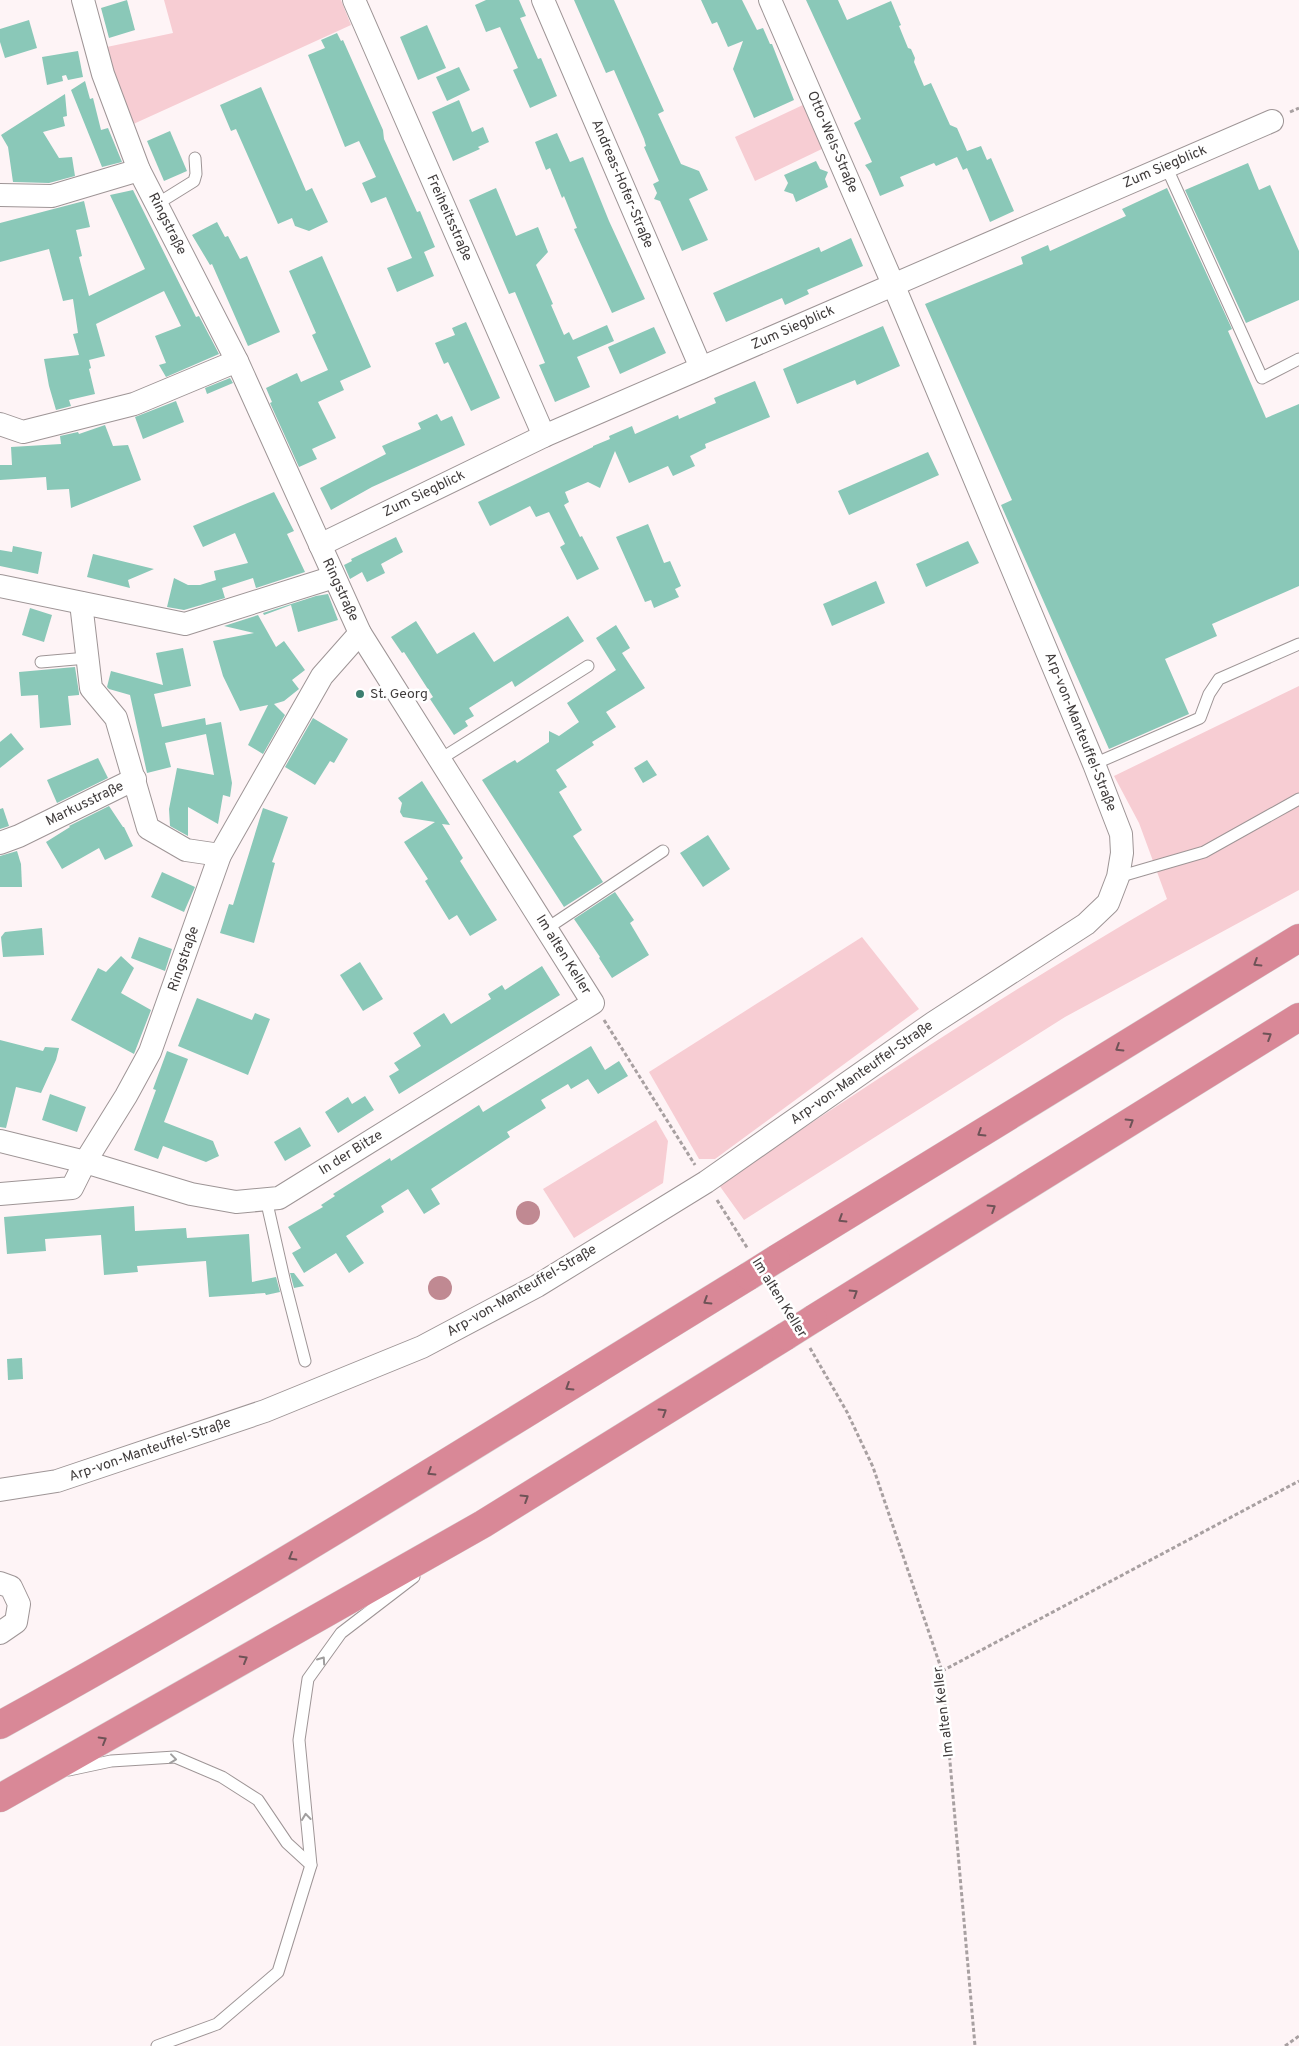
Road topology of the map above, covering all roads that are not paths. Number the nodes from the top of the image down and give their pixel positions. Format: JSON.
{"nodes":[{"id":1,"x":83,"y":0,"type":"edge"},
{"id":2,"x":354,"y":0,"type":"edge"},
{"id":3,"x":543,"y":0,"type":"edge"},
{"id":4,"x":770,"y":0,"type":"edge"},
{"id":5,"x":1272,"y":121,"type":"dead end"},
{"id":6,"x":195,"y":158,"type":"dead end"},
{"id":7,"x":1166,"y":166,"type":"junction"},
{"id":8,"x":140,"y":170,"type":"junction"},
{"id":9,"x":3,"y":190,"type":"edge"},
{"id":10,"x":157,"y":204,"type":"junction"},
{"id":11,"x":893,"y":284,"type":"junction"},
{"id":12,"x":1299,"y":359,"type":"edge"},
{"id":13,"x":237,"y":361,"type":"junction"},
{"id":14,"x":701,"y":368,"type":"junction"},
{"id":15,"x":0,"y":424,"type":"edge"},
{"id":16,"x":544,"y":436,"type":"junction"},
{"id":17,"x":320,"y":545,"type":"junction"},
{"id":18,"x":334,"y":578,"type":"junction"},
{"id":19,"x":0,"y":586,"type":"edge"},
{"id":20,"x":81,"y":603,"type":"junction"},
{"id":21,"x":360,"y":633,"type":"junction"},
{"id":22,"x":1299,"y":644,"type":"edge"},
{"id":23,"x":87,"y":658,"type":"junction"},
{"id":24,"x":41,"y":662,"type":"dead end"},
{"id":25,"x":588,"y":666,"type":"dead end"},
{"id":26,"x":439,"y":760,"type":"junction"},
{"id":27,"x":1094,"y":764,"type":"junction"},
{"id":28,"x":135,"y":779,"type":"junction"},
{"id":29,"x":1299,"y":799,"type":"edge"},
{"id":30,"x":0,"y":843,"type":"edge"},
{"id":31,"x":664,"y":852,"type":"dead end"},
{"id":32,"x":220,"y":855,"type":"junction"},
{"id":33,"x":1118,"y":877,"type":"junction"},
{"id":34,"x":546,"y":929,"type":"junction"},
{"id":35,"x":1299,"y":938,"type":"edge"},
{"id":36,"x":593,"y":1003,"type":"joint"},
{"id":37,"x":1299,"y":1017,"type":"edge"},
{"id":38,"x":0,"y":1140,"type":"edge"},
{"id":39,"x":85,"y":1162,"type":"junction"},
{"id":40,"x":0,"y":1194,"type":"edge"},
{"id":41,"x":266,"y":1200,"type":"junction"},
{"id":42,"x":305,"y":1360,"type":"dead end"},
{"id":43,"x":0,"y":1490,"type":"edge"},
{"id":44,"x":483,"y":1524,"type":"junction"},
{"id":45,"x":0,"y":1583,"type":"edge"},
{"id":46,"x":0,"y":1633,"type":"edge"},
{"id":47,"x":0,"y":1725,"type":"edge"},
{"id":48,"x":39,"y":1776,"type":"junction"},
{"id":49,"x":0,"y":1798,"type":"edge"},
{"id":50,"x":311,"y":1865,"type":"junction"},
{"id":51,"x":157,"y":2046,"type":"edge"}],
"edges":[{"from":1,"to":8,"type":"street","name":"Ringstraße"},
{"from":2,"to":16,"type":"street","name":"Freiheitsstraße"},
{"from":3,"to":14,"type":"street","name":"Andreas-Hofer-Straße"},
{"from":4,"to":11,"type":"street","name":"Otto-Wels-Straße"},
{"from":5,"to":7,"type":"street","name":"Zum Siegblick"},
{"from":6,"to":10,"type":"lane"},
{"from":7,"to":11,"type":"street","name":"Zum Siegblick"},
{"from":7,"to":12,"type":"lane"},
{"from":8,"to":9,"type":"street"},
{"from":8,"to":10,"type":"street","name":"Ringstraße"},
{"from":10,"to":13,"type":"street","name":"Ringstraße"},
{"from":11,"to":14,"type":"street","name":"Zum Siegblick"},
{"from":11,"to":27,"type":"street","name":"Arp-von-Manteuffel-Straße"},
{"from":13,"to":15,"type":"street"},
{"from":13,"to":17,"type":"street","name":"Ringstraße"},
{"from":14,"to":16,"type":"street","name":"Zum Siegblick"},
{"from":16,"to":17,"type":"street","name":"Zum Siegblick"},
{"from":17,"to":18,"type":"street","name":"Ringstraße"},
{"from":18,"to":20,"type":"street"},
{"from":18,"to":21,"type":"street","name":"Ringstraße"},
{"from":19,"to":20,"type":"street"},
{"from":20,"to":23,"type":"street"},
{"from":21,"to":26,"type":"street","name":"Im alten Keller"},
{"from":21,"to":32,"type":"street","name":"Ringstraße"},
{"from":22,"to":27,"type":"lane"},
{"from":23,"to":24,"type":"lane"},
{"from":23,"to":28,"type":"street"},
{"from":25,"to":26,"type":"lane"},
{"from":26,"to":34,"type":"street","name":"Im alten Keller"},
{"from":27,"to":33,"type":"street","name":"Arp-von-Manteuffel-Straße"},
{"from":28,"to":30,"type":"street","name":"Markusstraße"},
{"from":28,"to":32,"type":"street","name":"Markusstraße"},
{"from":29,"to":33,"type":"lane"},
{"from":31,"to":34,"type":"lane"},
{"from":32,"to":39,"type":"street","name":"Ringstraße"},
{"from":33,"to":43,"type":"street","name":"Arp-von-Manteuffel-Straße"},
{"from":34,"to":36,"type":"street","name":"Im alten Keller"},
{"from":35,"to":47,"type":"highway","one_way":true},
{"from":36,"to":41,"type":"street","name":"In der Bitze"},
{"from":44,"to":37,"type":"highway","one_way":true},
{"from":38,"to":39,"type":"street"},
{"from":39,"to":40,"type":"street","name":"Ringstraße"},
{"from":39,"to":41,"type":"street","name":"In der Bitze"},
{"from":41,"to":42,"type":"lane"},
{"from":48,"to":44,"type":"highway","one_way":true},
{"from":50,"to":44,"type":"lane","one_way":true},
{"from":45,"to":46,"type":"street"},
{"from":48,"to":49,"type":"highway"},
{"from":48,"to":50,"type":"lane","one_way":true},
{"from":50,"to":51,"type":"lane"}]}
